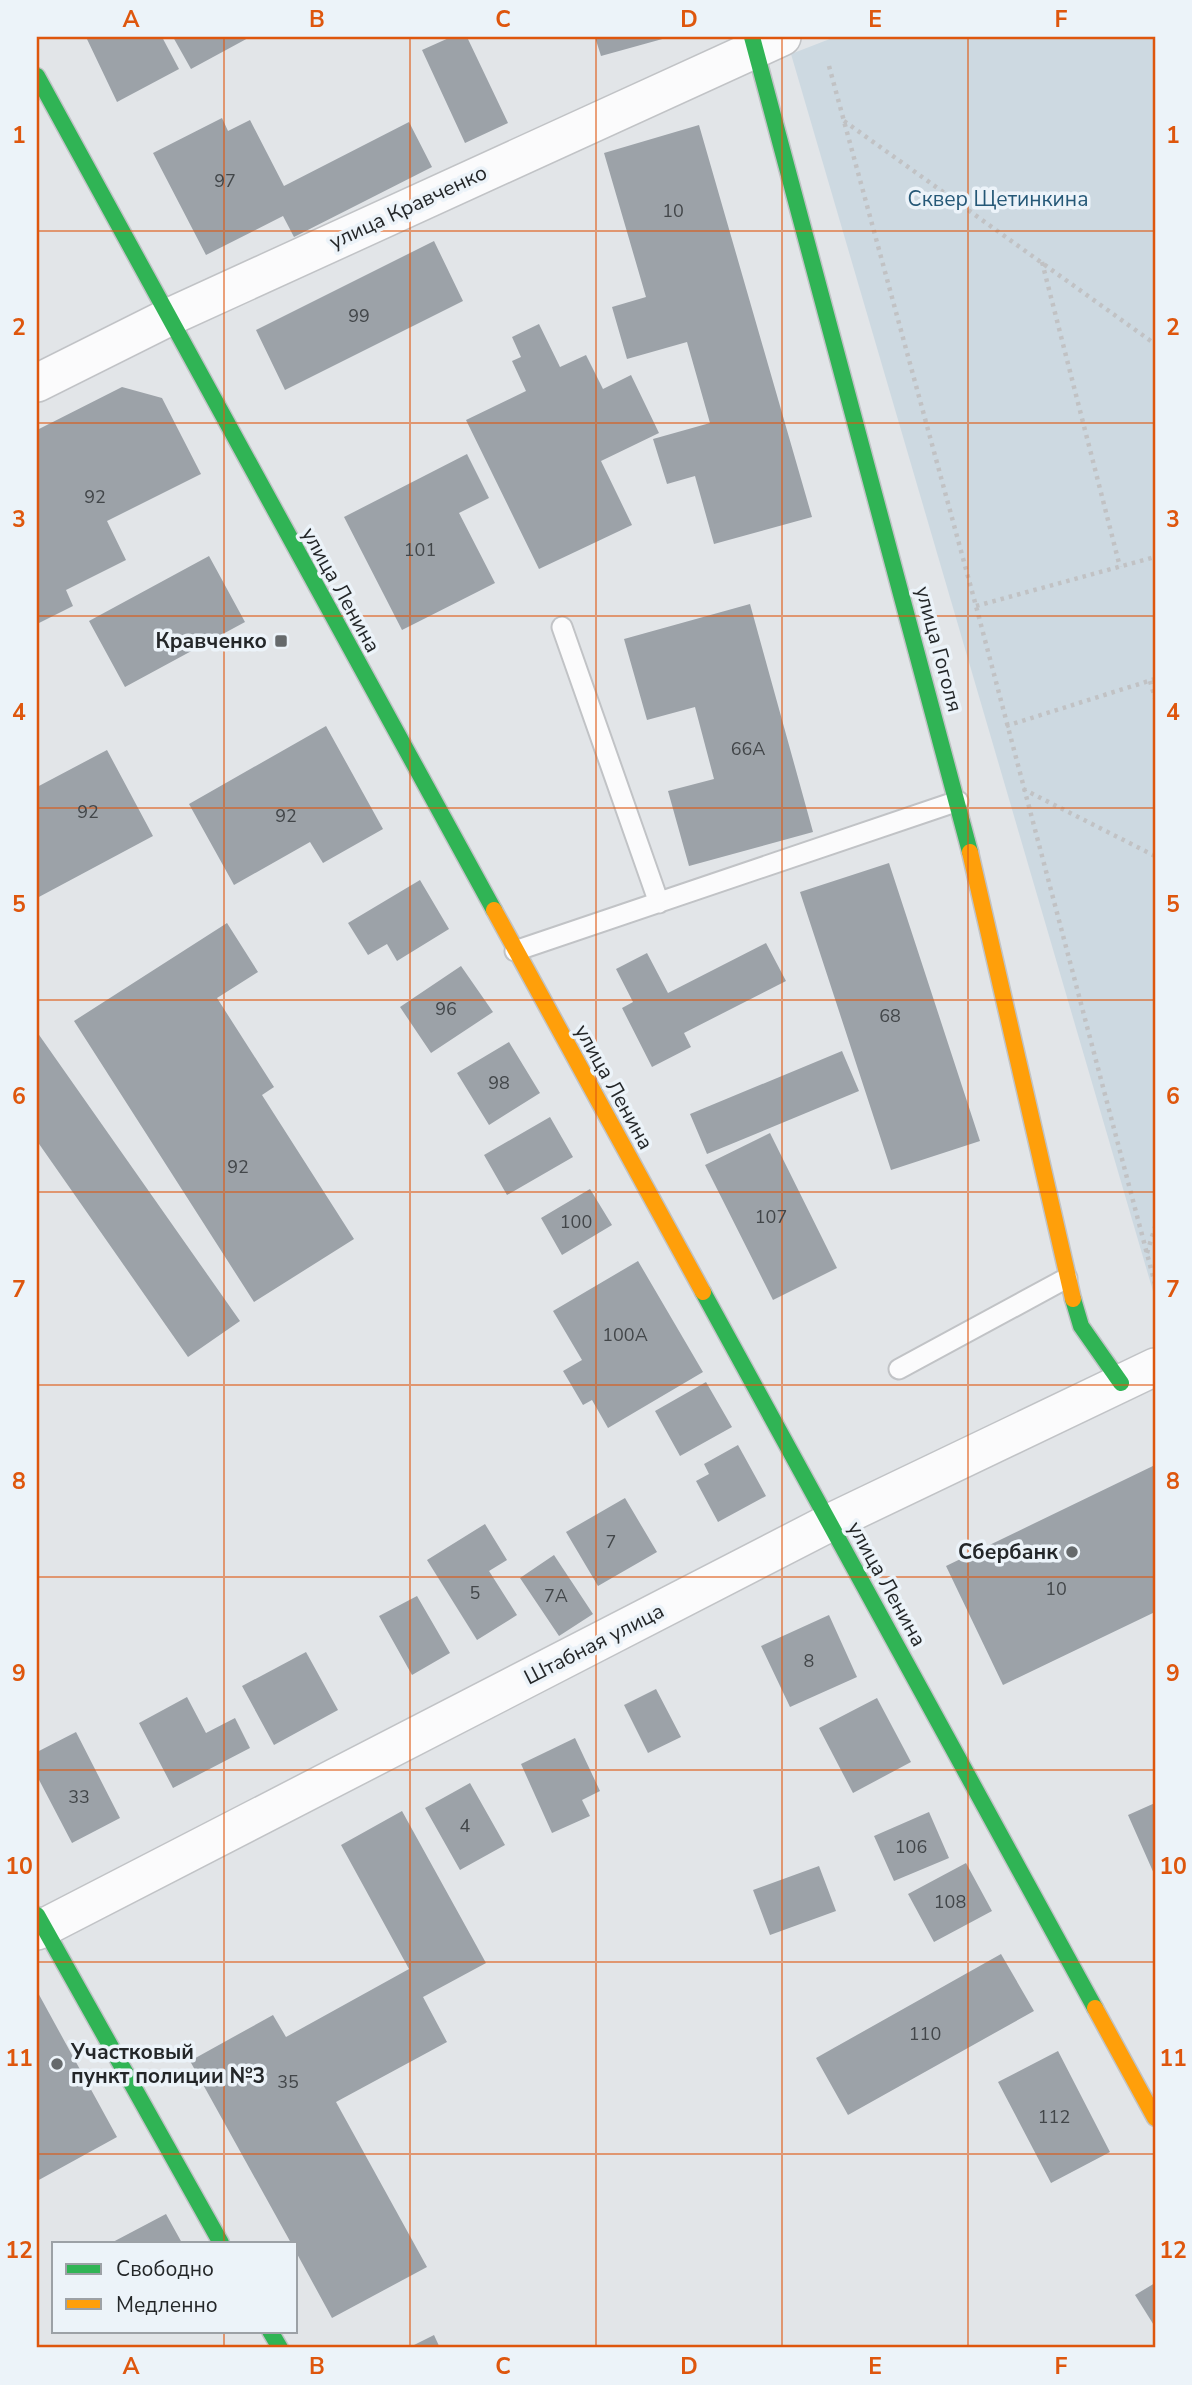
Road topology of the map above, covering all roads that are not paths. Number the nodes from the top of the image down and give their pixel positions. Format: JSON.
{"nodes":[{"id":1,"x":763,"y":40,"type":"edge"},
{"id":2,"x":37,"y":76,"type":"edge"},
{"id":3,"x":167,"y":318,"type":"junction"},
{"id":4,"x":37,"y":383,"type":"edge"},
{"id":5,"x":562,"y":627,"type":"dead end"},
{"id":6,"x":958,"y":801,"type":"junction"},
{"id":7,"x":659,"y":903,"type":"junction"},
{"id":8,"x":515,"y":951,"type":"junction"},
{"id":9,"x":1067,"y":1278,"type":"junction"},
{"id":10,"x":1155,"y":1367,"type":"edge"},
{"id":11,"x":900,"y":1369,"type":"dead end"},
{"id":12,"x":1121,"y":1383,"type":"junction"},
{"id":13,"x":829,"y":1523,"type":"junction"},
{"id":14,"x":39,"y":1925,"type":"edge"},
{"id":15,"x":1155,"y":2118,"type":"edge"},
{"id":16,"x":220,"y":2242,"type":"edge"},
{"id":17,"x":271,"y":2332,"type":"edge"},
{"id":18,"x":280,"y":2348,"type":"edge"}],
"edges":[{"from":1,"to":3,"type":"street","name":"улица Кравченко"},
{"from":1,"to":6,"type":"street","name":"улица Гоголя"},
{"from":2,"to":3,"type":"street","name":"улица Ленина"},
{"from":3,"to":4,"type":"street","name":"улица Кравченко"},
{"from":3,"to":8,"type":"street","name":"улица Ленина"},
{"from":5,"to":7,"type":"lane"},
{"from":6,"to":7,"type":"lane"},
{"from":6,"to":9,"type":"street","name":"улица Гоголя"},
{"from":7,"to":8,"type":"lane"},
{"from":8,"to":13,"type":"street","name":"улица Ленина"},
{"from":9,"to":11,"type":"lane"},
{"from":9,"to":12,"type":"street","name":"улица Гоголя"},
{"from":10,"to":12,"type":"street","name":"Штабная улица"},
{"from":12,"to":13,"type":"street","name":"Штабная улица"},
{"from":13,"to":14,"type":"street","name":"Штабная улица"},
{"from":13,"to":15,"type":"street","name":"улица Ленина"},
{"from":14,"to":16,"type":"street"},
{"from":17,"to":18,"type":"street"}]}
